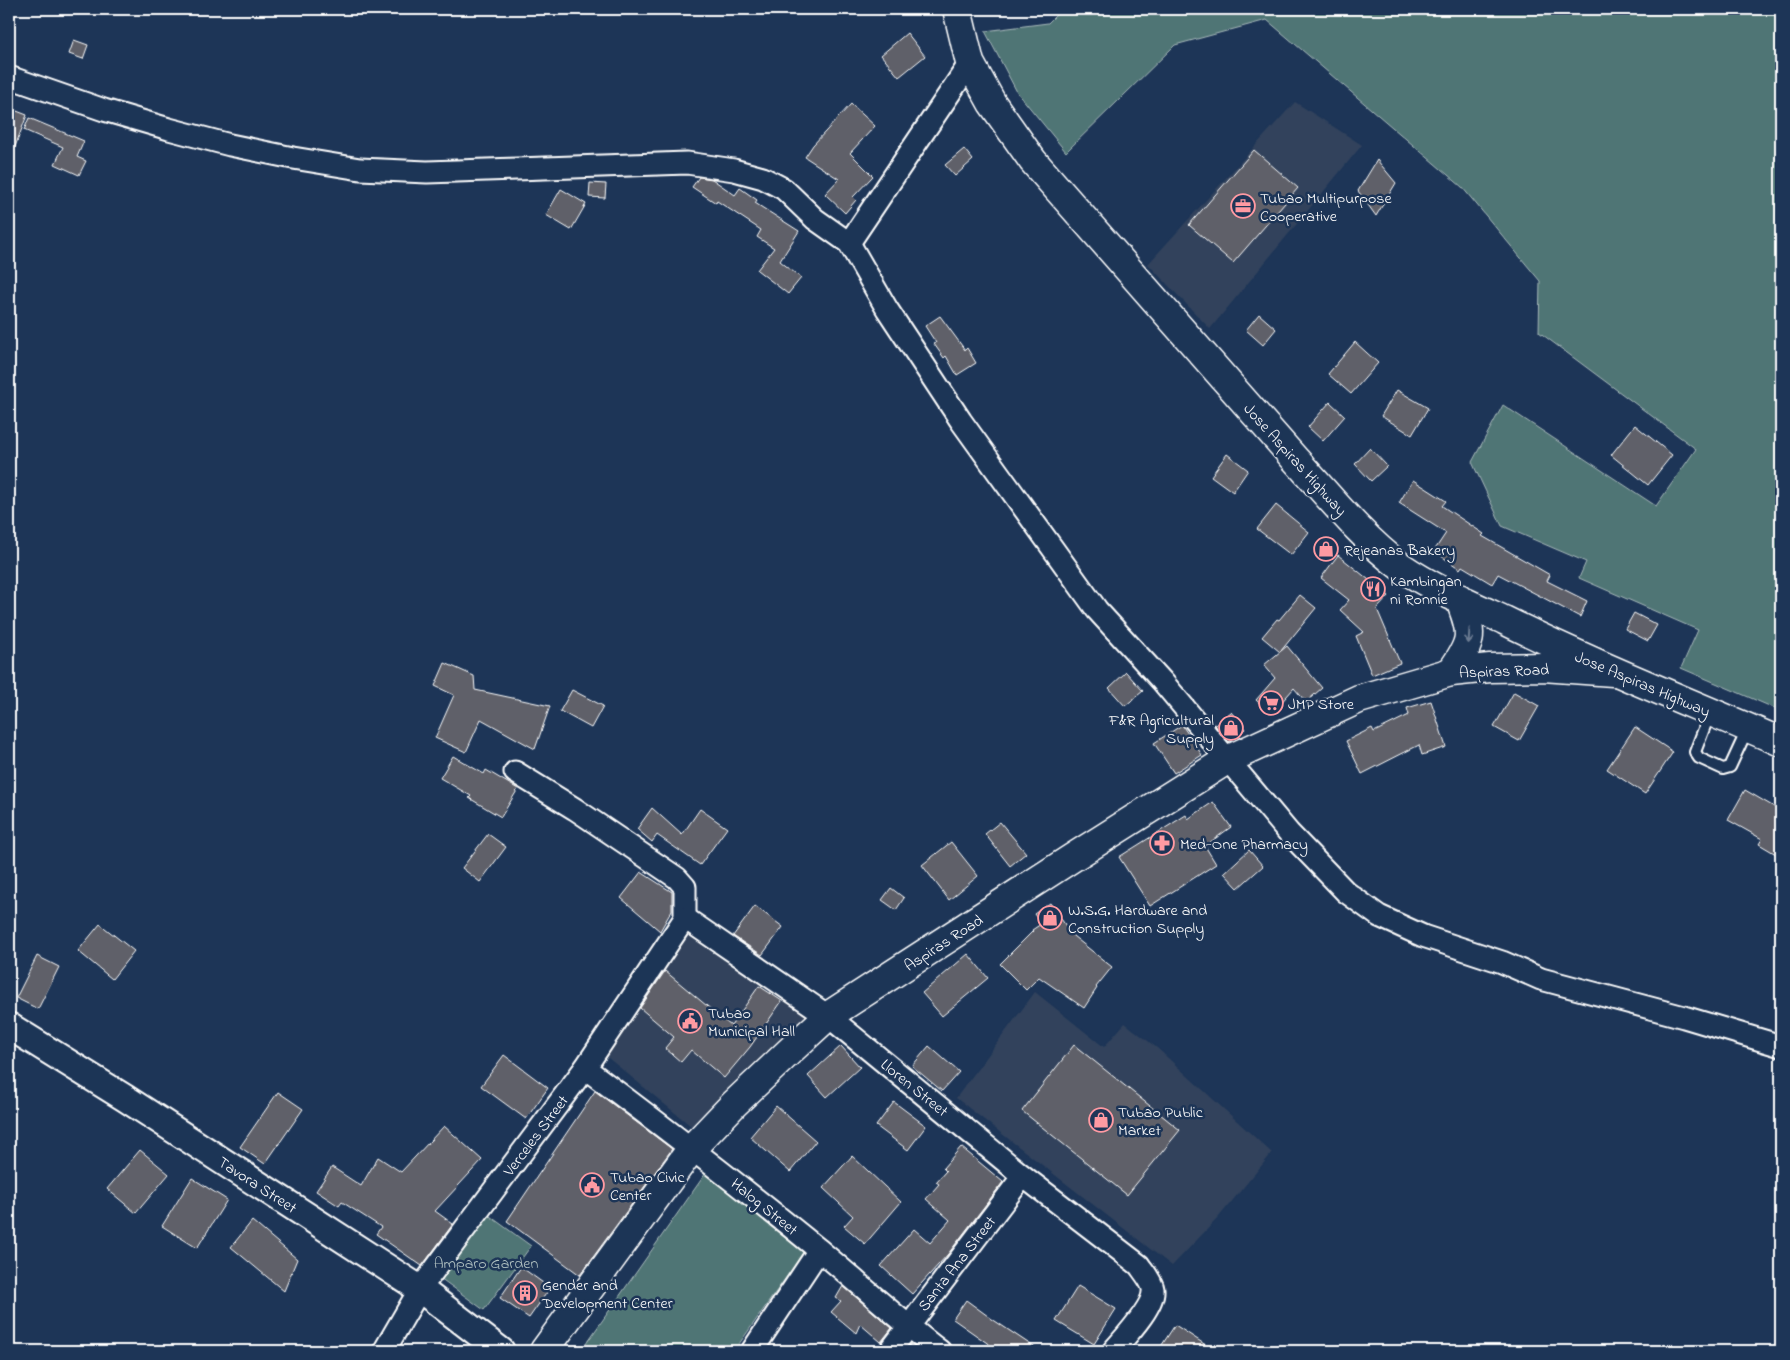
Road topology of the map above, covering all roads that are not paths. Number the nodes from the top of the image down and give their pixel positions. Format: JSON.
{"nodes":[{"id":1,"x":957,"y":9,"type":"edge"},
{"id":2,"x":970,"y":63,"type":"junction"},
{"id":3,"x":9,"y":77,"type":"edge"},
{"id":4,"x":849,"y":243,"type":"junction"},
{"id":5,"x":1459,"y":598,"type":"junction"},
{"id":6,"x":1451,"y":672,"type":"junction"},
{"id":7,"x":1617,"y":673,"type":"junction"},
{"id":8,"x":1711,"y":712,"type":"junction"},
{"id":9,"x":1748,"y":727,"type":"junction"},
{"id":10,"x":1781,"y":742,"type":"edge"},
{"id":11,"x":1227,"y":760,"type":"junction"},
{"id":12,"x":515,"y":772,"type":"dead end"},
{"id":13,"x":685,"y":918,"type":"junction"},
{"id":14,"x":828,"y":1016,"type":"junction"},
{"id":15,"x":9,"y":1026,"type":"edge"},
{"id":16,"x":1781,"y":1046,"type":"edge"},
{"id":17,"x":585,"y":1068,"type":"junction"},
{"id":18,"x":692,"y":1148,"type":"junction"},
{"id":19,"x":1023,"y":1176,"type":"junction"},
{"id":20,"x":819,"y":1250,"type":"junction"},
{"id":21,"x":420,"y":1290,"type":"junction"},
{"id":22,"x":907,"y":1326,"type":"junction"},
{"id":23,"x":384,"y":1351,"type":"edge"},
{"id":24,"x":501,"y":1351,"type":"edge"},
{"id":25,"x":544,"y":1351,"type":"edge"},
{"id":26,"x":752,"y":1351,"type":"edge"},
{"id":27,"x":890,"y":1351,"type":"edge"},
{"id":28,"x":940,"y":1351,"type":"edge"},
{"id":29,"x":1113,"y":1351,"type":"edge"}],
"edges":[{"from":1,"to":2,"type":"main road","name":"Jose Aspiras Highway"},
{"from":2,"to":4,"type":"street"},
{"from":2,"to":5,"type":"main road","name":"Jose Aspiras Highway"},
{"from":3,"to":4,"type":"street"},
{"from":4,"to":11,"type":"street"},
{"from":5,"to":6,"type":"main road","name":"Aspiras Road","one_way":true},
{"from":5,"to":7,"type":"main road","name":"Jose Aspiras Highway"},
{"from":6,"to":7,"type":"main road","name":"Aspiras Road"},
{"from":6,"to":11,"type":"main road","name":"Aspiras Road"},
{"from":7,"to":8,"type":"main road","name":"Jose Aspiras Highway"},
{"from":8,"to":9,"type":"main road","name":"Jose Aspiras Highway"},
{"from":8,"to":9,"type":"lane"},
{"from":9,"to":10,"type":"main road","name":"Jose Aspiras Highway"},
{"from":11,"to":14,"type":"main road","name":"Aspiras Road"},
{"from":11,"to":16,"type":"street"},
{"from":12,"to":13,"type":"street"},
{"from":13,"to":14,"type":"street","name":"Lloren Street"},
{"from":13,"to":17,"type":"street","name":"Verceles Street"},
{"from":14,"to":18,"type":"main road","name":"Aspiras Road"},
{"from":14,"to":19,"type":"street","name":"Lloren Street"},
{"from":15,"to":21,"type":"street","name":"Tavora Street"},
{"from":17,"to":18,"type":"street","name":"Halog Street"},
{"from":17,"to":21,"type":"street","name":"Verceles Street"},
{"from":18,"to":20,"type":"street","name":"Halog Street"},
{"from":18,"to":25,"type":"main road","name":"Aspiras Road"},
{"from":19,"to":22,"type":"street","name":"Santa Ana Street"},
{"from":19,"to":29,"type":"street","name":"Lloren Street"},
{"from":20,"to":22,"type":"street","name":"Halog Street"},
{"from":20,"to":26,"type":"street"},
{"from":21,"to":23,"type":"street","name":"Verceles Street"},
{"from":21,"to":24,"type":"street","name":"Tavora Street"},
{"from":22,"to":27,"type":"street","name":"Santa Ana Street"},
{"from":22,"to":28,"type":"street","name":"Halog Street"}]}
